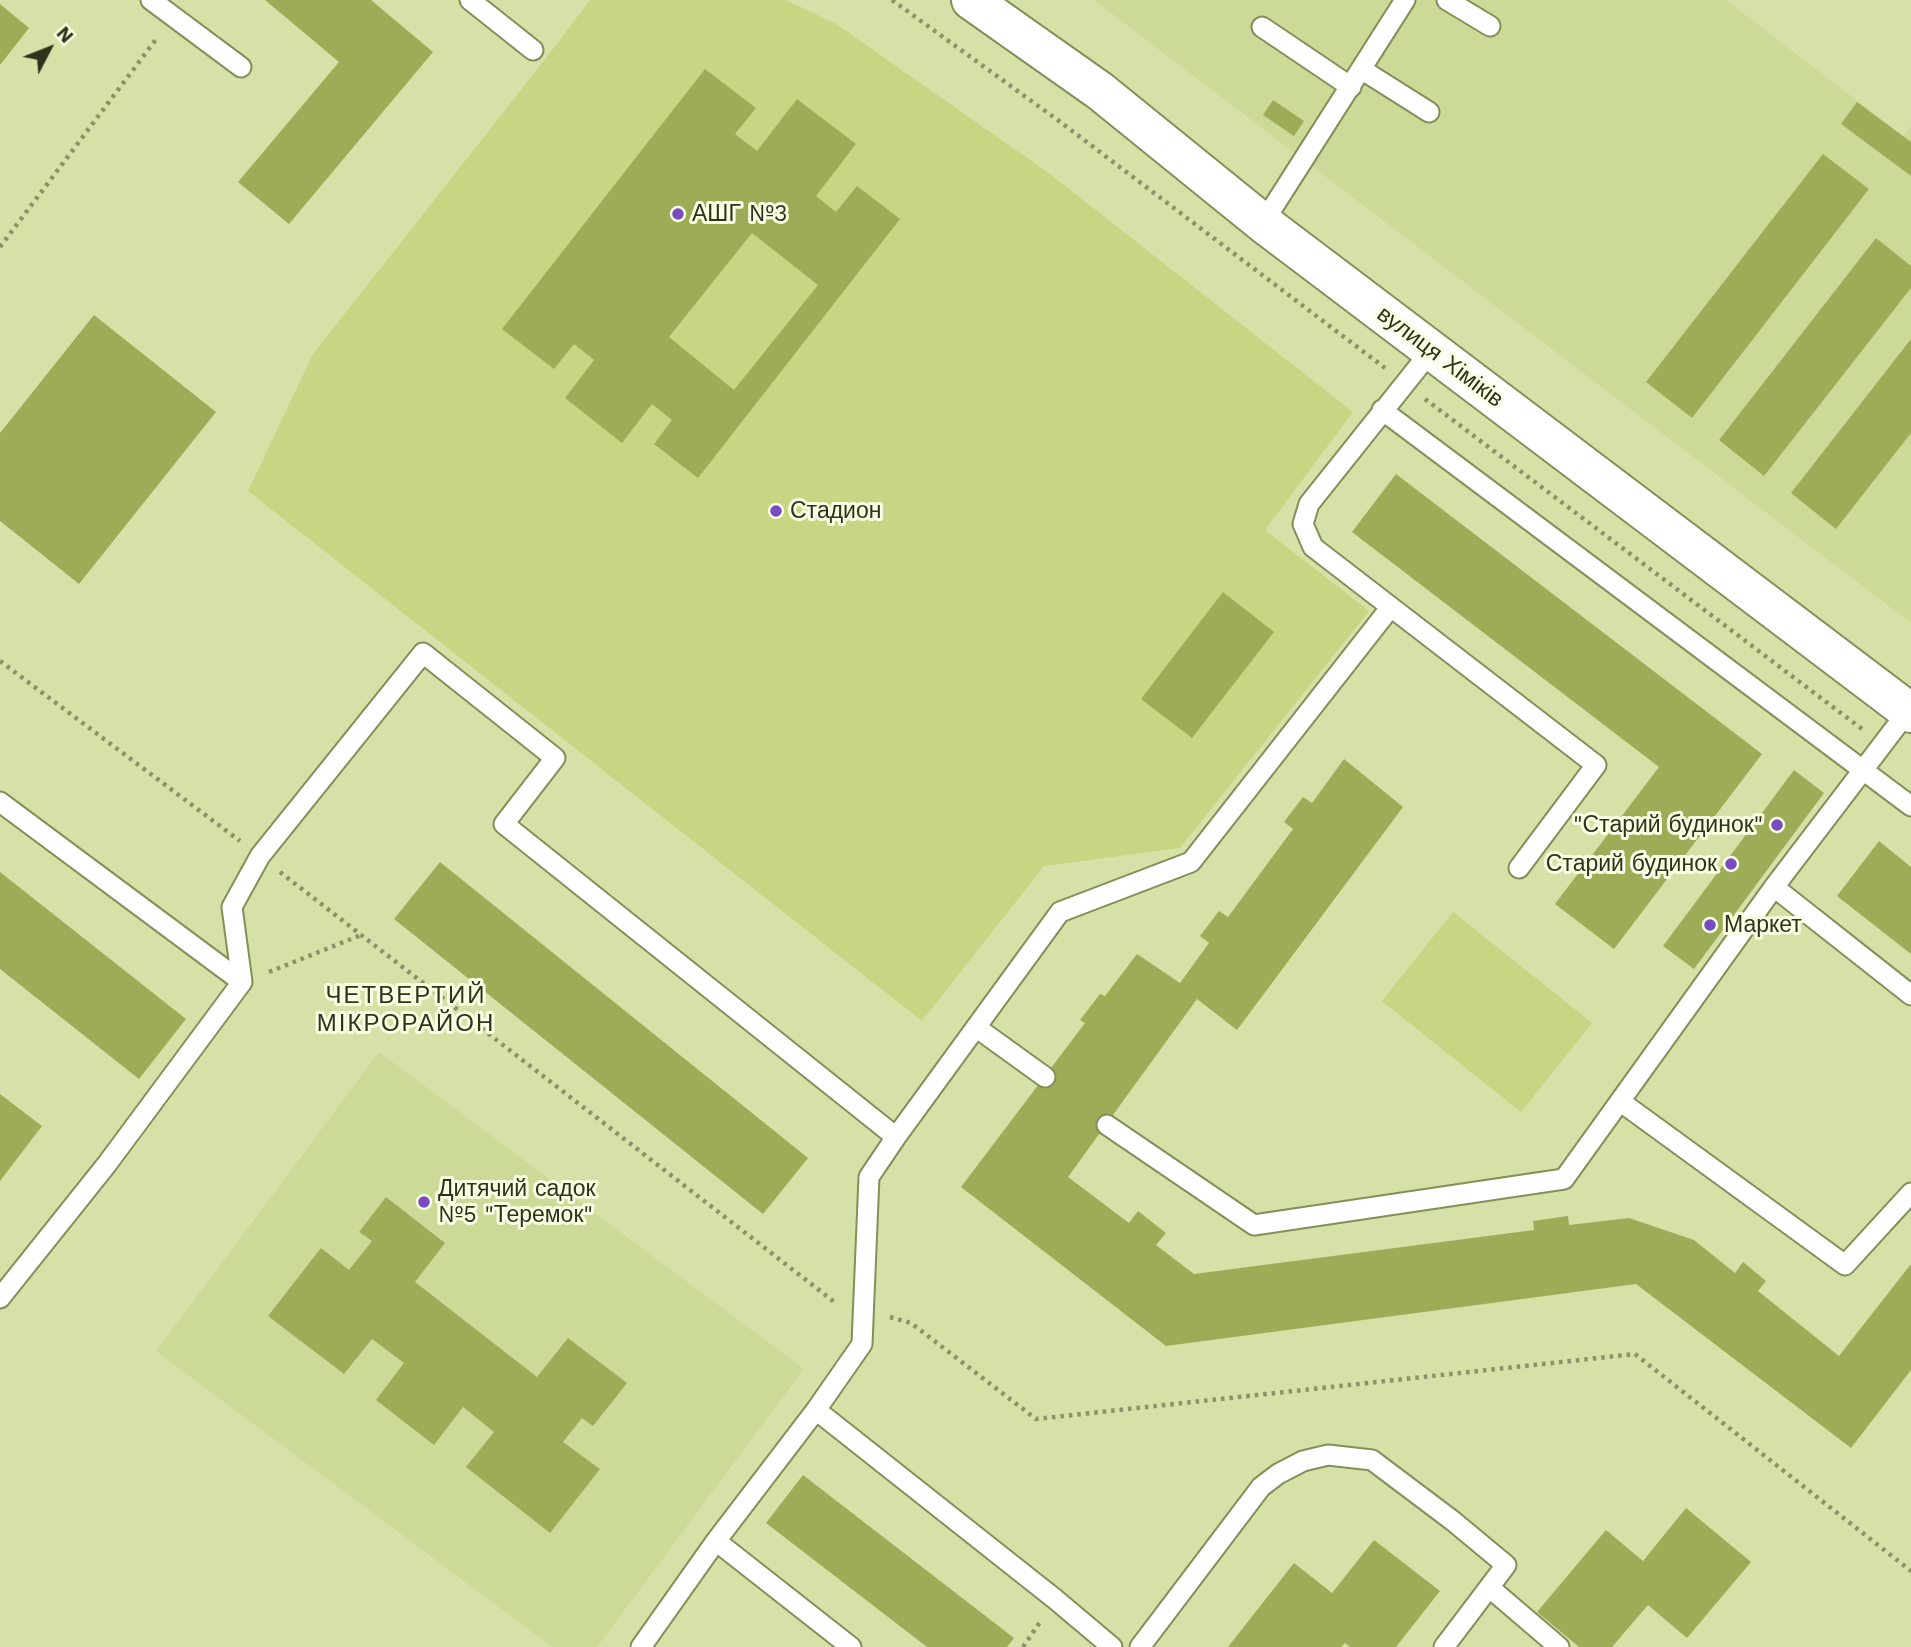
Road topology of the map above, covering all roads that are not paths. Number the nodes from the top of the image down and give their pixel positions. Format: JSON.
{"nodes":[{"id":1,"x":151,"y":0,"type":"edge"},
{"id":2,"x":470,"y":0,"type":"edge"},
{"id":3,"x":971,"y":0,"type":"edge"},
{"id":4,"x":1405,"y":0,"type":"edge"},
{"id":5,"x":1447,"y":0,"type":"edge"},
{"id":6,"x":1490,"y":26,"type":"dead end"},
{"id":7,"x":1262,"y":27,"type":"dead end"},
{"id":8,"x":533,"y":50,"type":"dead end"},
{"id":9,"x":241,"y":67,"type":"dead end"},
{"id":10,"x":1361,"y":69,"type":"junction"},
{"id":11,"x":1350,"y":87,"type":"junction"},
{"id":12,"x":1429,"y":112,"type":"dead end"},
{"id":13,"x":1264,"y":223,"type":"junction"},
{"id":14,"x":1431,"y":351,"type":"junction"},
{"id":15,"x":1382,"y":410,"type":"junction"},
{"id":16,"x":1391,"y":608,"type":"junction"},
{"id":17,"x":1910,"y":712,"type":"edge"},
{"id":18,"x":1864,"y":771,"type":"junction"},
{"id":19,"x":0,"y":802,"type":"edge"},
{"id":20,"x":1911,"y":806,"type":"edge"},
{"id":21,"x":1519,"y":869,"type":"dead end"},
{"id":22,"x":1774,"y":887,"type":"junction"},
{"id":23,"x":242,"y":982,"type":"junction"},
{"id":24,"x":1911,"y":995,"type":"edge"},
{"id":25,"x":977,"y":1028,"type":"junction"},
{"id":26,"x":1045,"y":1077,"type":"dead end"},
{"id":27,"x":1621,"y":1102,"type":"junction"},
{"id":28,"x":1107,"y":1125,"type":"dead end"},
{"id":29,"x":896,"y":1137,"type":"junction"},
{"id":30,"x":1911,"y":1193,"type":"edge"},
{"id":31,"x":0,"y":1298,"type":"edge"},
{"id":32,"x":816,"y":1410,"type":"junction"},
{"id":33,"x":716,"y":1541,"type":"junction"},
{"id":34,"x":1490,"y":1588,"type":"junction"},
{"id":35,"x":641,"y":1647,"type":"edge"},
{"id":36,"x":851,"y":1647,"type":"edge"},
{"id":37,"x":1112,"y":1647,"type":"edge"},
{"id":38,"x":1140,"y":1647,"type":"edge"},
{"id":39,"x":1444,"y":1647,"type":"edge"},
{"id":40,"x":1559,"y":1647,"type":"edge"}],
"edges":[{"from":1,"to":9,"type":"lane"},
{"from":2,"to":8,"type":"lane"},
{"from":3,"to":13,"type":"street","name":"вулиця Хіміків"},
{"from":4,"to":10,"type":"lane"},
{"from":5,"to":6,"type":"lane"},
{"from":7,"to":11,"type":"lane"},
{"from":10,"to":11,"type":"lane"},
{"from":10,"to":12,"type":"lane"},
{"from":11,"to":13,"type":"lane"},
{"from":13,"to":14,"type":"street","name":"вулиця Хіміків"},
{"from":14,"to":15,"type":"lane"},
{"from":14,"to":17,"type":"street","name":"вулиця Хіміків"},
{"from":15,"to":16,"type":"lane"},
{"from":15,"to":18,"type":"lane"},
{"from":16,"to":21,"type":"lane"},
{"from":16,"to":25,"type":"lane"},
{"from":17,"to":18,"type":"lane"},
{"from":18,"to":20,"type":"lane"},
{"from":18,"to":22,"type":"lane"},
{"from":19,"to":23,"type":"lane"},
{"from":22,"to":24,"type":"lane"},
{"from":22,"to":27,"type":"lane"},
{"from":23,"to":29,"type":"lane"},
{"from":23,"to":31,"type":"lane"},
{"from":25,"to":26,"type":"lane"},
{"from":25,"to":29,"type":"lane"},
{"from":27,"to":28,"type":"lane"},
{"from":27,"to":30,"type":"lane"},
{"from":29,"to":32,"type":"lane"},
{"from":32,"to":33,"type":"lane"},
{"from":32,"to":37,"type":"lane"},
{"from":33,"to":35,"type":"lane"},
{"from":33,"to":36,"type":"lane"},
{"from":34,"to":38,"type":"lane"},
{"from":34,"to":39,"type":"lane"},
{"from":34,"to":40,"type":"lane"}]}
